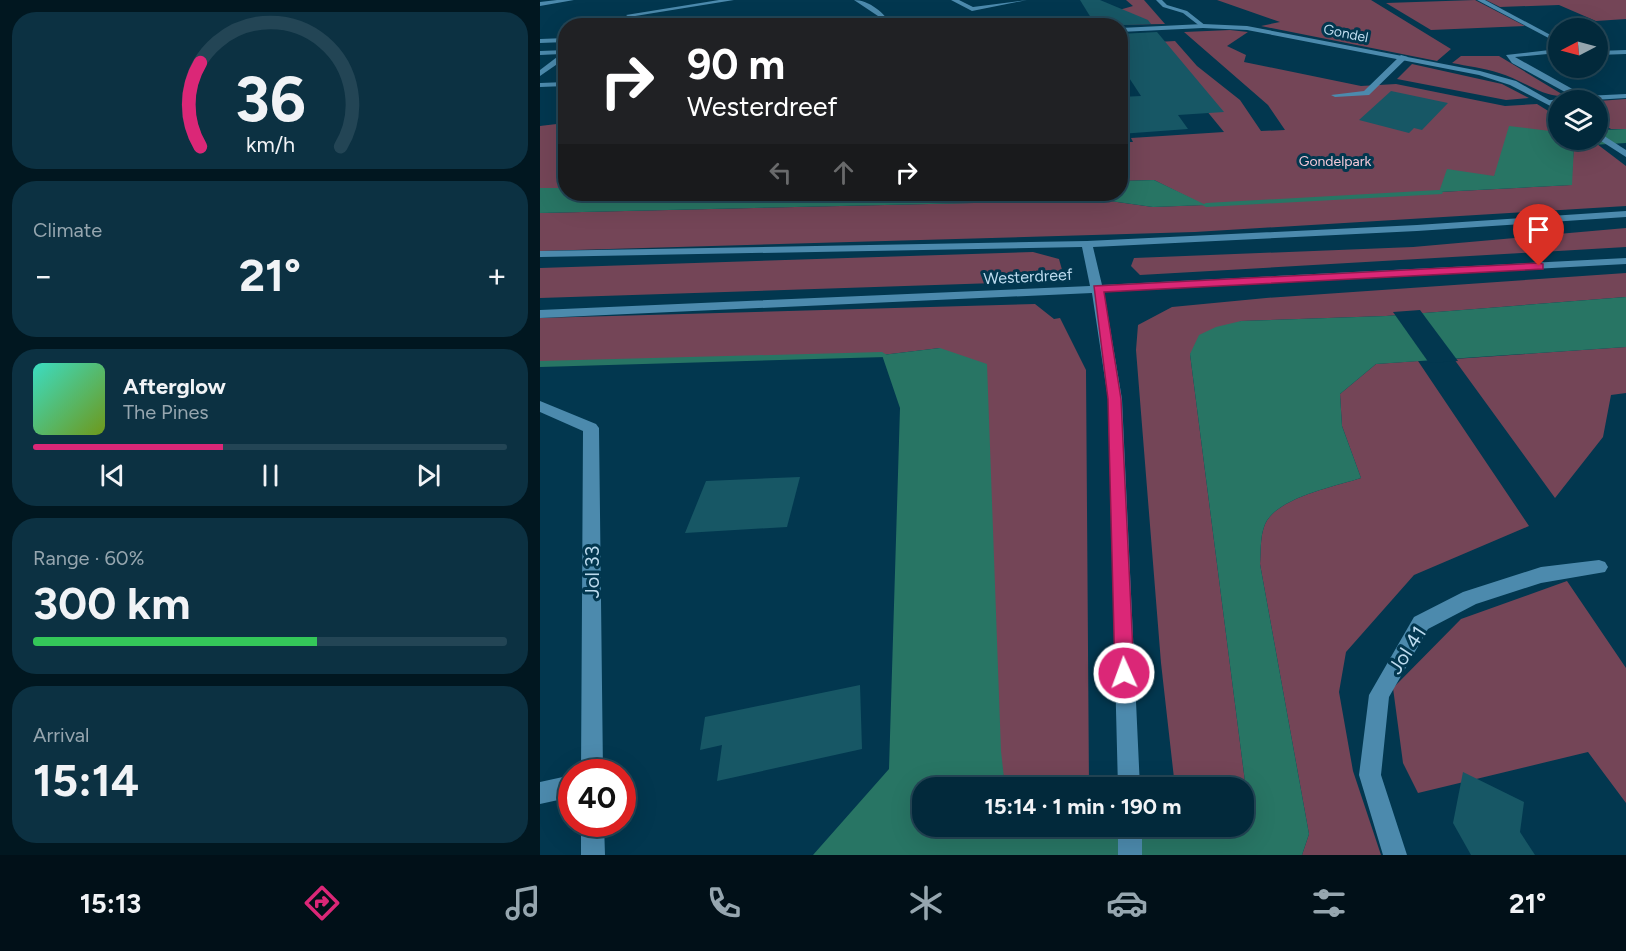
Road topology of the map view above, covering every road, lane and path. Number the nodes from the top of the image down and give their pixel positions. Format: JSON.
{"nodes":[{"id":1,"x":571,"y":0,"type":"edge"},
{"id":2,"x":731,"y":0,"type":"edge"},
{"id":3,"x":857,"y":0,"type":"edge"},
{"id":4,"x":954,"y":0,"type":"edge"},
{"id":5,"x":1024,"y":0,"type":"edge"},
{"id":6,"x":1159,"y":0,"type":"edge"},
{"id":7,"x":1480,"y":0,"type":"edge"},
{"id":8,"x":540,"y":4,"type":"edge"},
{"id":9,"x":629,"y":15,"type":"dead end"},
{"id":10,"x":885,"y":18,"type":"edge"},
{"id":11,"x":1203,"y":26,"type":"junction"},
{"id":12,"x":1128,"y":30,"type":"edge"},
{"id":13,"x":1548,"y":36,"type":"edge"},
{"id":14,"x":558,"y":40,"type":"edge"},
{"id":15,"x":540,"y":41,"type":"edge"},
{"id":16,"x":1548,"y":52,"type":"edge"},
{"id":17,"x":1626,"y":52,"type":"edge"},
{"id":18,"x":540,"y":53,"type":"edge"},
{"id":19,"x":558,"y":53,"type":"edge"},
{"id":20,"x":1608,"y":53,"type":"edge"},
{"id":21,"x":1404,"y":57,"type":"junction"},
{"id":22,"x":558,"y":59,"type":"edge"},
{"id":23,"x":540,"y":74,"type":"edge"},
{"id":24,"x":558,"y":84,"type":"edge"},
{"id":25,"x":540,"y":85,"type":"edge"},
{"id":26,"x":1566,"y":90,"type":"edge"},
{"id":27,"x":1335,"y":95,"type":"dead end"},
{"id":28,"x":1626,"y":96,"type":"edge"},
{"id":29,"x":1608,"y":97,"type":"edge"},
{"id":30,"x":1548,"y":101,"type":"edge"},
{"id":31,"x":1608,"y":142,"type":"edge"},
{"id":32,"x":1626,"y":154,"type":"edge"},
{"id":33,"x":1626,"y":214,"type":"edge"},
{"id":34,"x":1088,"y":244,"type":"junction"},
{"id":35,"x":540,"y":254,"type":"edge"},
{"id":36,"x":1626,"y":261,"type":"edge"},
{"id":37,"x":1098,"y":289,"type":"junction"},
{"id":38,"x":540,"y":314,"type":"edge"},
{"id":39,"x":540,"y":406,"type":"edge"},
{"id":40,"x":1599,"y":567,"type":"dead end"},
{"id":41,"x":592,"y":759,"type":"edge"},
{"id":42,"x":1129,"y":777,"type":"edge"},
{"id":43,"x":558,"y":789,"type":"edge"},
{"id":44,"x":540,"y":793,"type":"edge"},
{"id":45,"x":593,"y":837,"type":"edge"},
{"id":46,"x":1130,"y":837,"type":"edge"},
{"id":47,"x":593,"y":855,"type":"edge"},
{"id":48,"x":1130,"y":855,"type":"edge"},
{"id":49,"x":1395,"y":855,"type":"edge"}],
"edges":[{"from":1,"to":8,"type":"street"},
{"from":2,"to":9,"type":"street"},
{"from":3,"to":10,"type":"street"},
{"from":4,"to":5,"type":"street"},
{"from":6,"to":11,"type":"street"},
{"from":7,"to":13,"type":"street"},
{"from":11,"to":12,"type":"street","name":"Gondel"},
{"from":11,"to":21,"type":"street","name":"Gondel"},
{"from":14,"to":15,"type":"street"},
{"from":16,"to":26,"type":"street"},
{"from":17,"to":20,"type":"street"},
{"from":18,"to":19,"type":"street"},
{"from":21,"to":27,"type":"street"},
{"from":21,"to":30,"type":"street","name":"Gondel"},
{"from":22,"to":23,"type":"street"},
{"from":24,"to":25,"type":"street"},
{"from":28,"to":29,"type":"street"},
{"from":31,"to":32,"type":"street"},
{"from":33,"to":34,"type":"street","name":"Westerdreef"},
{"from":34,"to":35,"type":"street","name":"Westerdreef"},
{"from":34,"to":37,"type":"street"},
{"from":36,"to":37,"type":"street","name":"Westerdreef"},
{"from":37,"to":38,"type":"street","name":"Westerdreef"},
{"from":37,"to":42,"type":"street"},
{"from":39,"to":41,"type":"street","name":"Jol 33"},
{"from":40,"to":49,"type":"street","name":"Jol 41"},
{"from":43,"to":44,"type":"street"},
{"from":45,"to":47,"type":"street"},
{"from":46,"to":48,"type":"street"}]}
